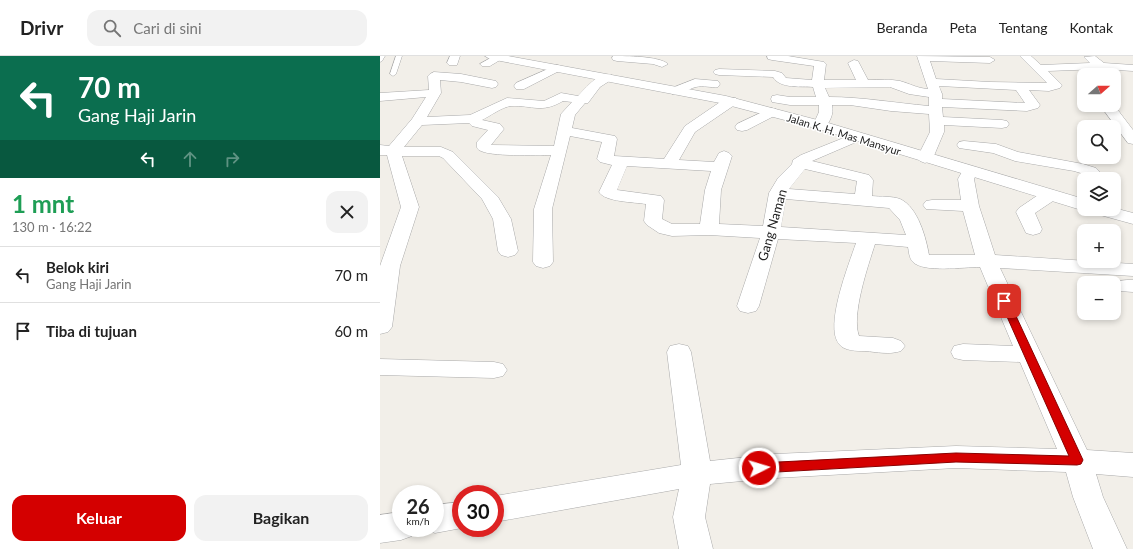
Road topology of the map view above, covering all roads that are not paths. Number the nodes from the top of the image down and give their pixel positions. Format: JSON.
{"nodes":[{"id":1,"x":382,"y":56,"type":"edge"},
{"id":2,"x":399,"y":56,"type":"edge"},
{"id":3,"x":1025,"y":56,"type":"edge"},
{"id":4,"x":1088,"y":56,"type":"edge"},
{"id":5,"x":618,"y":57,"type":"edge"},
{"id":6,"x":772,"y":57,"type":"dead end"},
{"id":7,"x":922,"y":57,"type":"edge"},
{"id":8,"x":492,"y":59,"type":"edge"},
{"id":9,"x":380,"y":60,"type":"edge"},
{"id":10,"x":990,"y":60,"type":"dead end"},
{"id":11,"x":854,"y":63,"type":"dead end"},
{"id":12,"x":555,"y":64,"type":"junction"},
{"id":13,"x":662,"y":64,"type":"dead end"},
{"id":14,"x":1101,"y":66,"type":"junction"},
{"id":15,"x":1086,"y":68,"type":"edge"},
{"id":16,"x":1133,"y":68,"type":"edge"},
{"id":17,"x":1077,"y":69,"type":"edge"},
{"id":18,"x":719,"y":72,"type":"dead end"},
{"id":19,"x":1038,"y":72,"type":"junction"},
{"id":20,"x":393,"y":74,"type":"dead end"},
{"id":21,"x":992,"y":74,"type":"dead end"},
{"id":22,"x":605,"y":77,"type":"junction"},
{"id":23,"x":864,"y":83,"type":"junction"},
{"id":24,"x":492,"y":84,"type":"dead end"},
{"id":25,"x":714,"y":84,"type":"dead end"},
{"id":26,"x":818,"y":84,"type":"junction"},
{"id":27,"x":520,"y":86,"type":"dead end"},
{"id":28,"x":990,"y":86,"type":"junction"},
{"id":29,"x":1020,"y":87,"type":"junction"},
{"id":30,"x":676,"y":91,"type":"junction"},
{"id":31,"x":734,"y":92,"type":"junction"},
{"id":32,"x":435,"y":93,"type":"junction"},
{"id":33,"x":380,"y":97,"type":"edge"},
{"id":34,"x":934,"y":97,"type":"junction"},
{"id":35,"x":583,"y":100,"type":"junction"},
{"id":36,"x":825,"y":100,"type":"junction"},
{"id":37,"x":774,"y":105,"type":"junction"},
{"id":38,"x":1112,"y":112,"type":"edge"},
{"id":39,"x":473,"y":119,"type":"junction"},
{"id":40,"x":418,"y":121,"type":"junction"},
{"id":41,"x":1002,"y":124,"type":"dead end"},
{"id":42,"x":820,"y":125,"type":"junction"},
{"id":43,"x":742,"y":127,"type":"dead end"},
{"id":44,"x":565,"y":131,"type":"junction"},
{"id":45,"x":856,"y":137,"type":"junction"},
{"id":46,"x":1133,"y":140,"type":"edge"},
{"id":47,"x":964,"y":145,"type":"dead end"},
{"id":48,"x":386,"y":150,"type":"edge"},
{"id":49,"x":560,"y":151,"type":"junction"},
{"id":50,"x":925,"y":158,"type":"junction"},
{"id":51,"x":622,"y":160,"type":"junction"},
{"id":52,"x":668,"y":163,"type":"junction"},
{"id":53,"x":799,"y":164,"type":"junction"},
{"id":54,"x":970,"y":171,"type":"junction"},
{"id":55,"x":1091,"y":172,"type":"edge"},
{"id":56,"x":778,"y":193,"type":"junction"},
{"id":57,"x":1050,"y":195,"type":"junction"},
{"id":58,"x":863,"y":199,"type":"junction"},
{"id":59,"x":1077,"y":203,"type":"edge"},
{"id":60,"x":932,"y":205,"type":"dead end"},
{"id":61,"x":970,"y":206,"type":"junction"},
{"id":62,"x":1121,"y":215,"type":"edge"},
{"id":63,"x":1133,"y":219,"type":"edge"},
{"id":64,"x":709,"y":229,"type":"junction"},
{"id":65,"x":1033,"y":229,"type":"dead end"},
{"id":66,"x":771,"y":232,"type":"junction"},
{"id":67,"x":868,"y":238,"type":"junction"},
{"id":68,"x":918,"y":242,"type":"junction"},
{"id":69,"x":508,"y":251,"type":"dead end"},
{"id":70,"x":986,"y":261,"type":"junction"},
{"id":71,"x":543,"y":262,"type":"dead end"},
{"id":72,"x":385,"y":267,"type":"edge"},
{"id":73,"x":1131,"y":281,"type":"edge"},
{"id":74,"x":748,"y":306,"type":"dead end"},
{"id":75,"x":381,"y":315,"type":"edge"},
{"id":76,"x":893,"y":346,"type":"dead end"},
{"id":77,"x":679,"y":352,"type":"dead end"},
{"id":78,"x":963,"y":352,"type":"dead end"},
{"id":79,"x":1028,"y":354,"type":"junction"},
{"id":80,"x":380,"y":368,"type":"edge"},
{"id":81,"x":494,"y":370,"type":"dead end"},
{"id":82,"x":1077,"y":460,"type":"junction"},
{"id":83,"x":1133,"y":465,"type":"edge"},
{"id":84,"x":696,"y":474,"type":"junction"},
{"id":85,"x":504,"y":507,"type":"edge"},
{"id":86,"x":392,"y":527,"type":"edge"},
{"id":87,"x":380,"y":529,"type":"edge"},
{"id":88,"x":696,"y":549,"type":"edge"},
{"id":89,"x":1110,"y":549,"type":"edge"}],
"edges":[{"from":1,"to":9,"type":"lane"},
{"from":2,"to":20,"type":"lane"},
{"from":3,"to":19,"type":"street"},
{"from":4,"to":14,"type":"street"},
{"from":5,"to":13,"type":"street"},
{"from":5,"to":22,"type":"street"},
{"from":6,"to":26,"type":"street"},
{"from":7,"to":10,"type":"street"},
{"from":7,"to":34,"type":"street"},
{"from":8,"to":12,"type":"street","name":"Jalan K. H. Mas Mansyur"},
{"from":11,"to":23,"type":"street"},
{"from":12,"to":22,"type":"street","name":"Jalan K. H. Mas Mansyur"},
{"from":12,"to":27,"type":"street"},
{"from":14,"to":15,"type":"street"},
{"from":14,"to":16,"type":"street"},
{"from":17,"to":19,"type":"street"},
{"from":18,"to":26,"type":"street"},
{"from":19,"to":29,"type":"street"},
{"from":21,"to":28,"type":"street"},
{"from":22,"to":30,"type":"street","name":"Jalan K. H. Mas Mansyur"},
{"from":22,"to":35,"type":"street"},
{"from":23,"to":26,"type":"street"},
{"from":23,"to":34,"type":"street"},
{"from":24,"to":32,"type":"street"},
{"from":25,"to":30,"type":"street"},
{"from":26,"to":36,"type":"street"},
{"from":28,"to":29,"type":"street"},
{"from":28,"to":34,"type":"street"},
{"from":29,"to":34,"type":"street"},
{"from":30,"to":31,"type":"street","name":"Jalan K. H. Mas Mansyur"},
{"from":31,"to":37,"type":"street","name":"Jalan K. H. Mas Mansyur"},
{"from":31,"to":52,"type":"street"},
{"from":32,"to":33,"type":"street"},
{"from":32,"to":40,"type":"street"},
{"from":34,"to":36,"type":"street"},
{"from":34,"to":41,"type":"street"},
{"from":34,"to":50,"type":"street"},
{"from":35,"to":39,"type":"street"},
{"from":35,"to":44,"type":"street"},
{"from":36,"to":37,"type":"street"},
{"from":36,"to":42,"type":"street"},
{"from":37,"to":42,"type":"street","name":"Jalan K. H. Mas Mansyur"},
{"from":37,"to":43,"type":"street"},
{"from":38,"to":46,"type":"street"},
{"from":39,"to":40,"type":"street"},
{"from":39,"to":49,"type":"street"},
{"from":40,"to":48,"type":"street"},
{"from":42,"to":45,"type":"street","name":"Jalan K. H. Mas Mansyur"},
{"from":44,"to":49,"type":"street"},
{"from":44,"to":51,"type":"street"},
{"from":45,"to":50,"type":"street","name":"Jalan K. H. Mas Mansyur"},
{"from":45,"to":53,"type":"street","name":"Gang Naman"},
{"from":47,"to":55,"type":"street"},
{"from":48,"to":69,"type":"street"},
{"from":48,"to":72,"type":"street"},
{"from":49,"to":71,"type":"street"},
{"from":50,"to":54,"type":"street","name":"Jalan K. H. Mas Mansyur"},
{"from":51,"to":52,"type":"street"},
{"from":51,"to":64,"type":"street"},
{"from":52,"to":64,"type":"street"},
{"from":53,"to":56,"type":"street","name":"Gang Naman"},
{"from":53,"to":58,"type":"street"},
{"from":54,"to":57,"type":"street","name":"Jalan K. H. Mas Mansyur"},
{"from":54,"to":61,"type":"street"},
{"from":56,"to":58,"type":"street"},
{"from":56,"to":66,"type":"street","name":"Gang Naman"},
{"from":57,"to":59,"type":"street","name":"Jalan K. H. Mas Mansyur"},
{"from":57,"to":65,"type":"street"},
{"from":58,"to":68,"type":"street"},
{"from":60,"to":61,"type":"street"},
{"from":61,"to":70,"type":"street"},
{"from":62,"to":63,"type":"street"},
{"from":64,"to":66,"type":"street"},
{"from":66,"to":67,"type":"street"},
{"from":66,"to":74,"type":"street","name":"Gang Naman"},
{"from":67,"to":68,"type":"street"},
{"from":67,"to":76,"type":"street"},
{"from":68,"to":70,"type":"street"},
{"from":70,"to":73,"type":"street"},
{"from":70,"to":79,"type":"street"},
{"from":72,"to":75,"type":"street"},
{"from":77,"to":84,"type":"street"},
{"from":78,"to":79,"type":"street"},
{"from":79,"to":82,"type":"street"},
{"from":80,"to":81,"type":"street"},
{"from":82,"to":83,"type":"street"},
{"from":82,"to":84,"type":"street"},
{"from":82,"to":89,"type":"street"},
{"from":84,"to":85,"type":"street"},
{"from":84,"to":88,"type":"street"},
{"from":86,"to":87,"type":"street"}]}
